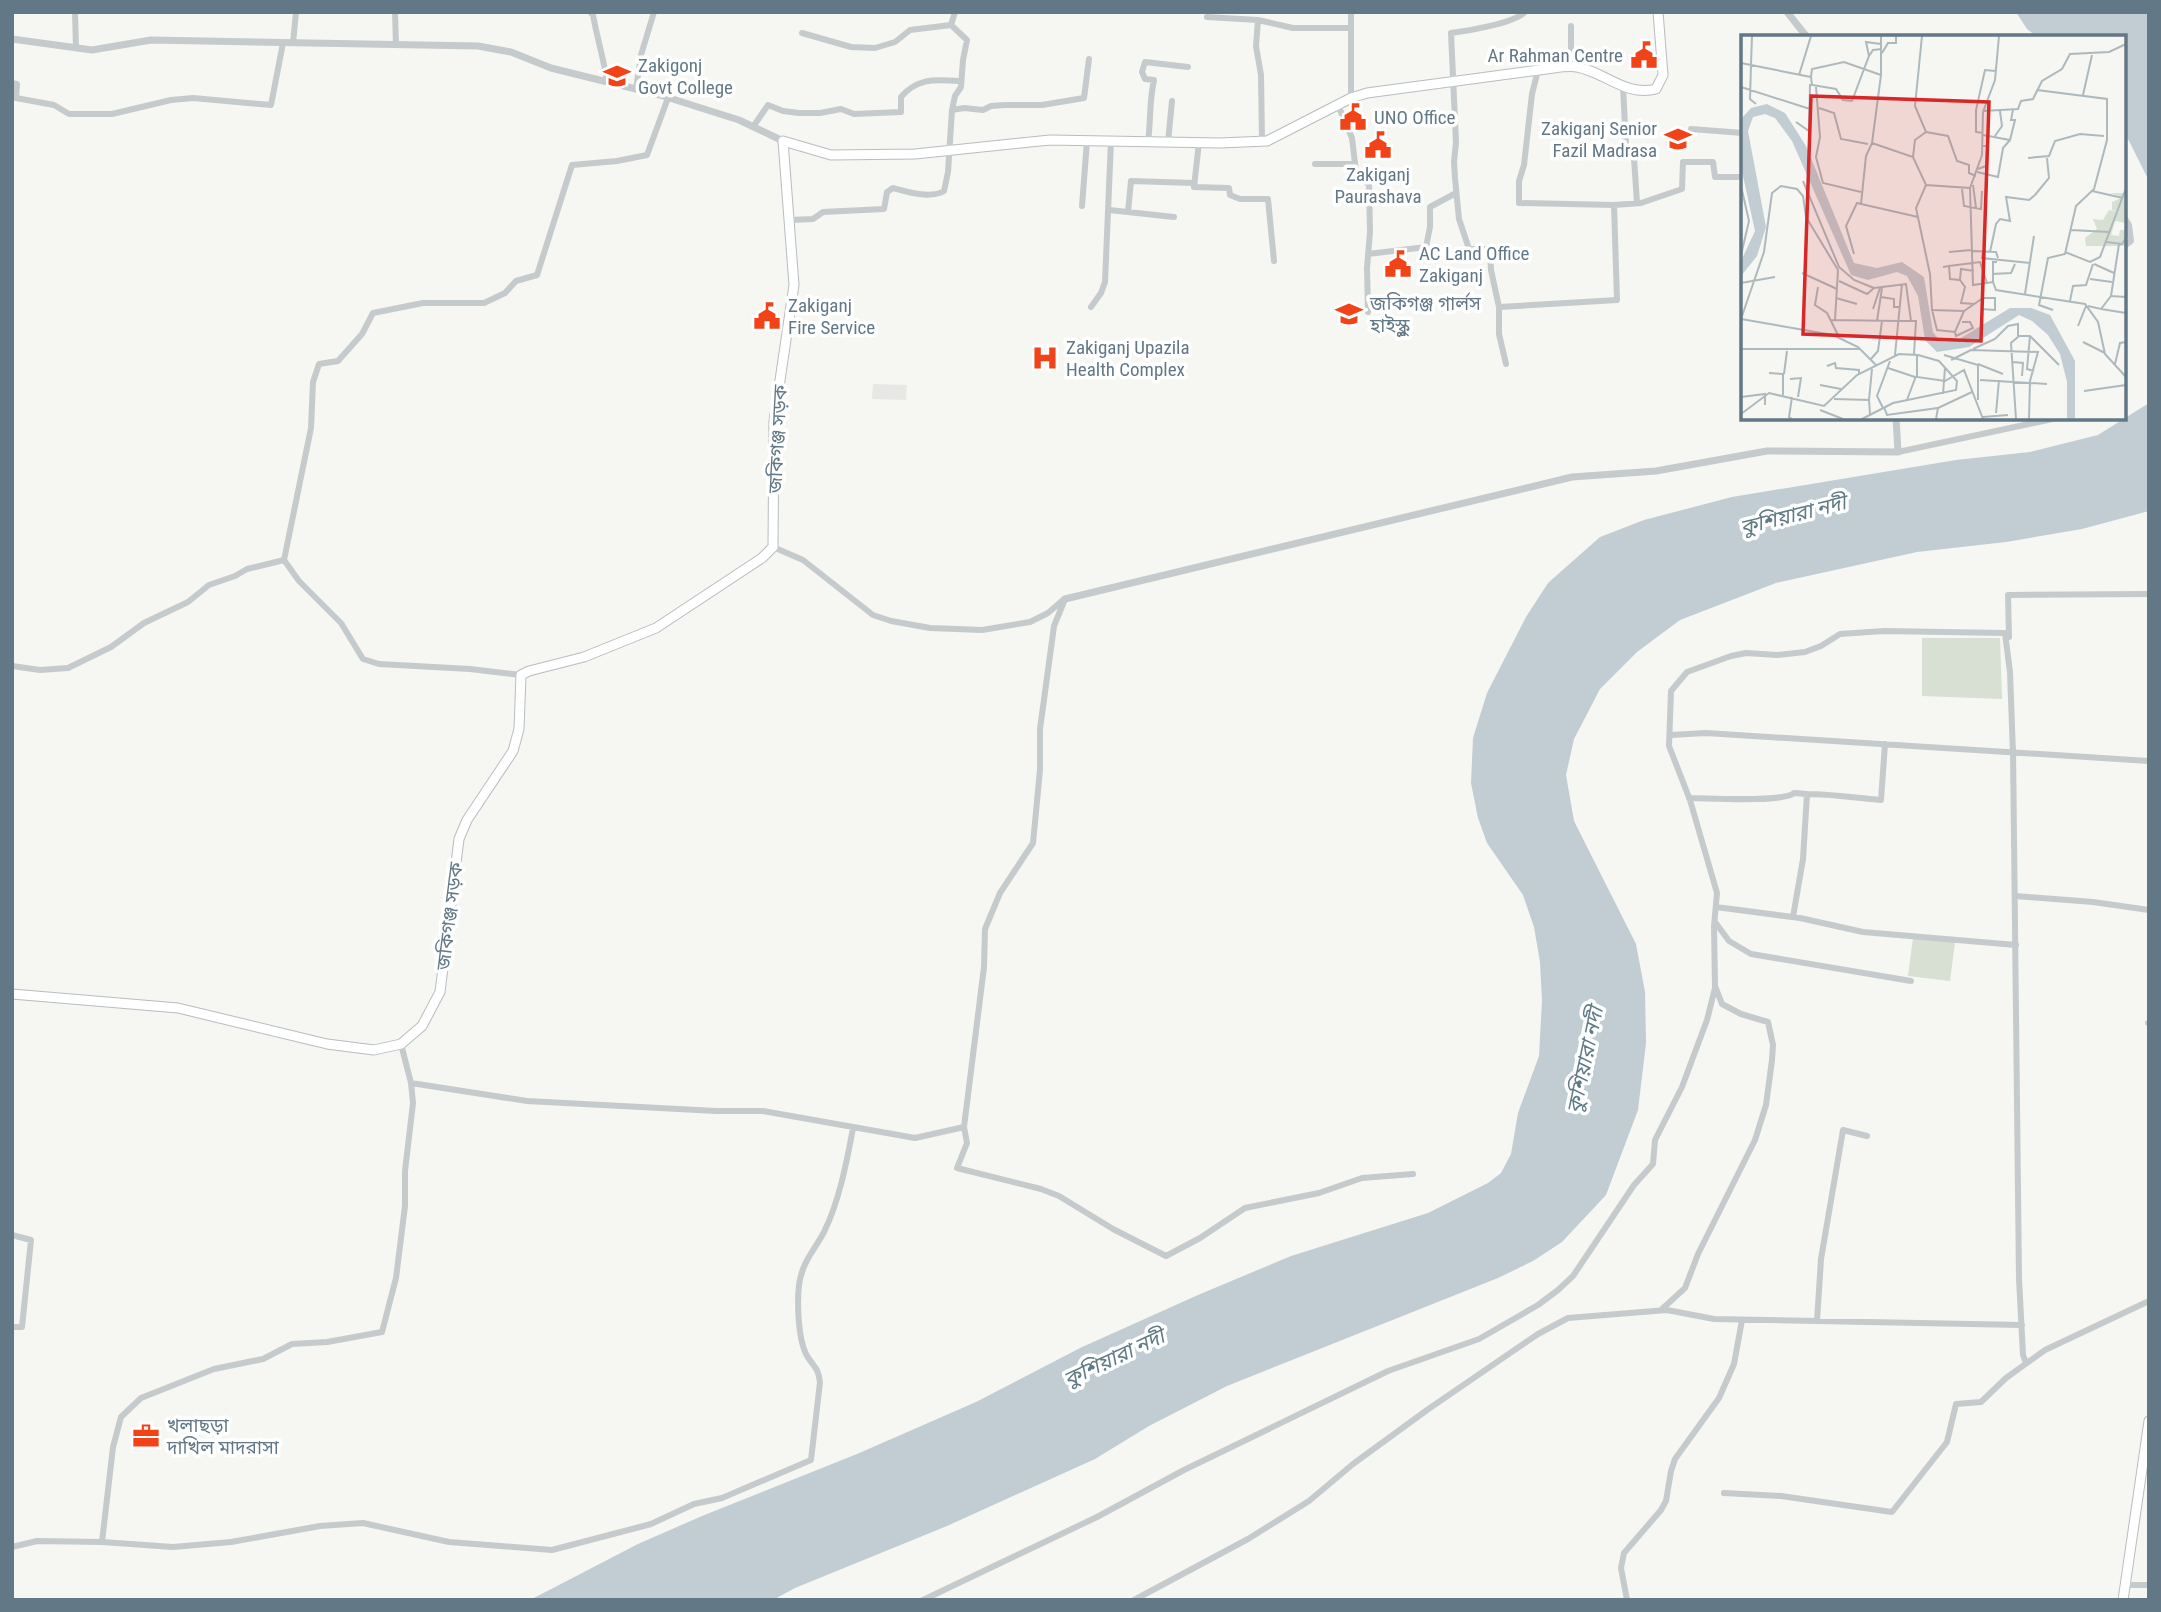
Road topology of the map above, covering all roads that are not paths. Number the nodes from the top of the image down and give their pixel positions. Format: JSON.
{"nodes":[{"id":1,"x":75,"y":12,"type":"edge"},
{"id":2,"x":296,"y":12,"type":"edge"},
{"id":3,"x":395,"y":12,"type":"edge"},
{"id":4,"x":590,"y":12,"type":"edge"},
{"id":5,"x":654,"y":12,"type":"edge"},
{"id":6,"x":955,"y":12,"type":"edge"},
{"id":7,"x":1351,"y":12,"type":"edge"},
{"id":8,"x":1525,"y":12,"type":"edge"},
{"id":9,"x":1658,"y":12,"type":"edge"},
{"id":10,"x":1787,"y":12,"type":"edge"},
{"id":11,"x":1207,"y":17,"type":"dead end"},
{"id":12,"x":1258,"y":20,"type":"junction"},
{"id":13,"x":951,"y":25,"type":"junction"},
{"id":14,"x":1572,"y":26,"type":"dead end"},
{"id":15,"x":1350,"y":28,"type":"junction"},
{"id":16,"x":802,"y":33,"type":"dead end"},
{"id":17,"x":1805,"y":35,"type":"edge"},
{"id":18,"x":12,"y":39,"type":"edge"},
{"id":19,"x":283,"y":43,"type":"junction"},
{"id":20,"x":293,"y":43,"type":"junction"},
{"id":21,"x":396,"y":45,"type":"junction"},
{"id":22,"x":76,"y":48,"type":"junction"},
{"id":23,"x":1089,"y":59,"type":"dead end"},
{"id":24,"x":1188,"y":67,"type":"dead end"},
{"id":25,"x":1571,"y":67,"type":"junction"},
{"id":26,"x":1538,"y":70,"type":"junction"},
{"id":27,"x":961,"y":81,"type":"junction"},
{"id":28,"x":607,"y":82,"type":"junction"},
{"id":29,"x":1452,"y":82,"type":"junction"},
{"id":30,"x":12,"y":83,"type":"edge"},
{"id":31,"x":1623,"y":86,"type":"junction"},
{"id":32,"x":636,"y":89,"type":"junction"},
{"id":33,"x":668,"y":98,"type":"junction"},
{"id":34,"x":1351,"y":99,"type":"junction"},
{"id":35,"x":1171,"y":101,"type":"dead end"},
{"id":36,"x":1338,"y":105,"type":"junction"},
{"id":37,"x":952,"y":110,"type":"junction"},
{"id":38,"x":753,"y":127,"type":"junction"},
{"id":39,"x":1690,"y":129,"type":"dead end"},
{"id":40,"x":1741,"y":133,"type":"edge"},
{"id":41,"x":783,"y":141,"type":"junction"},
{"id":42,"x":1087,"y":141,"type":"junction"},
{"id":43,"x":1111,"y":141,"type":"junction"},
{"id":44,"x":1262,"y":141,"type":"junction"},
{"id":45,"x":1149,"y":142,"type":"junction"},
{"id":46,"x":1168,"y":142,"type":"junction"},
{"id":47,"x":1199,"y":142,"type":"junction"},
{"id":48,"x":950,"y":151,"type":"junction"},
{"id":49,"x":1315,"y":164,"type":"dead end"},
{"id":50,"x":1355,"y":164,"type":"junction"},
{"id":51,"x":1741,"y":177,"type":"edge"},
{"id":52,"x":1194,"y":183,"type":"junction"},
{"id":53,"x":1456,"y":193,"type":"junction"},
{"id":54,"x":1637,"y":203,"type":"junction"},
{"id":55,"x":1614,"y":205,"type":"junction"},
{"id":56,"x":1082,"y":206,"type":"dead end"},
{"id":57,"x":1109,"y":210,"type":"junction"},
{"id":58,"x":1128,"y":212,"type":"junction"},
{"id":59,"x":1174,"y":217,"type":"dead end"},
{"id":60,"x":789,"y":220,"type":"junction"},
{"id":61,"x":2126,"y":220,"type":"edge"},
{"id":62,"x":2126,"y":245,"type":"edge"},
{"id":63,"x":1368,"y":254,"type":"junction"},
{"id":64,"x":1274,"y":261,"type":"dead end"},
{"id":65,"x":1091,"y":307,"type":"dead end"},
{"id":66,"x":1499,"y":307,"type":"junction"},
{"id":67,"x":1368,"y":312,"type":"dead end"},
{"id":68,"x":1506,"y":364,"type":"dead end"},
{"id":69,"x":1896,"y":420,"type":"edge"},
{"id":70,"x":2048,"y":420,"type":"edge"},
{"id":71,"x":1898,"y":452,"type":"junction"},
{"id":72,"x":773,"y":547,"type":"junction"},
{"id":73,"x":284,"y":560,"type":"junction"},
{"id":74,"x":2149,"y":594,"type":"edge"},
{"id":75,"x":1065,"y":599,"type":"junction"},
{"id":76,"x":12,"y":666,"type":"edge"},
{"id":77,"x":521,"y":675,"type":"junction"},
{"id":78,"x":1671,"y":735,"type":"junction"},
{"id":79,"x":1885,"y":744,"type":"junction"},
{"id":80,"x":2013,"y":754,"type":"junction"},
{"id":81,"x":2149,"y":761,"type":"edge"},
{"id":82,"x":1807,"y":794,"type":"junction"},
{"id":83,"x":1689,"y":798,"type":"junction"},
{"id":84,"x":2015,"y":896,"type":"junction"},
{"id":85,"x":1716,"y":907,"type":"junction"},
{"id":86,"x":2149,"y":910,"type":"edge"},
{"id":87,"x":1793,"y":917,"type":"junction"},
{"id":88,"x":1715,"y":922,"type":"junction"},
{"id":89,"x":2016,"y":945,"type":"junction"},
{"id":90,"x":1911,"y":981,"type":"dead end"},
{"id":91,"x":1715,"y":986,"type":"junction"},
{"id":92,"x":12,"y":994,"type":"edge"},
{"id":93,"x":401,"y":1044,"type":"junction"},
{"id":94,"x":411,"y":1083,"type":"junction"},
{"id":95,"x":964,"y":1127,"type":"junction"},
{"id":96,"x":853,"y":1128,"type":"junction"},
{"id":97,"x":1867,"y":1136,"type":"dead end"},
{"id":98,"x":1413,"y":1174,"type":"dead end"},
{"id":99,"x":12,"y":1235,"type":"edge"},
{"id":100,"x":2149,"y":1301,"type":"edge"},
{"id":101,"x":1661,"y":1310,"type":"junction"},
{"id":102,"x":1741,"y":1320,"type":"junction"},
{"id":103,"x":1817,"y":1321,"type":"junction"},
{"id":104,"x":2022,"y":1325,"type":"junction"},
{"id":105,"x":12,"y":1327,"type":"edge"},
{"id":106,"x":2026,"y":1363,"type":"junction"},
{"id":107,"x":2149,"y":1422,"type":"edge"},
{"id":108,"x":1724,"y":1493,"type":"dead end"},
{"id":109,"x":102,"y":1542,"type":"junction"},
{"id":110,"x":12,"y":1546,"type":"edge"},
{"id":111,"x":2149,"y":1584,"type":"edge"},
{"id":112,"x":2126,"y":1585,"type":"junction"},
{"id":113,"x":923,"y":1600,"type":"edge"},
{"id":114,"x":1134,"y":1600,"type":"edge"},
{"id":115,"x":1627,"y":1600,"type":"edge"},
{"id":116,"x":2123,"y":1600,"type":"edge"}],
"edges":[{"from":1,"to":22,"type":"street"},
{"from":2,"to":20,"type":"street"},
{"from":3,"to":21,"type":"street"},
{"from":4,"to":28,"type":"street"},
{"from":5,"to":32,"type":"street"},
{"from":6,"to":13,"type":"street"},
{"from":7,"to":15,"type":"street"},
{"from":8,"to":29,"type":"street"},
{"from":9,"to":31,"type":"main road"},
{"from":10,"to":17,"type":"street"},
{"from":11,"to":12,"type":"street"},
{"from":12,"to":15,"type":"street"},
{"from":12,"to":44,"type":"street"},
{"from":13,"to":16,"type":"street"},
{"from":13,"to":27,"type":"street"},
{"from":14,"to":25,"type":"street"},
{"from":15,"to":34,"type":"street"},
{"from":18,"to":22,"type":"street"},
{"from":19,"to":20,"type":"street"},
{"from":19,"to":22,"type":"street"},
{"from":19,"to":30,"type":"street"},
{"from":20,"to":21,"type":"street"},
{"from":21,"to":28,"type":"street"},
{"from":23,"to":37,"type":"street"},
{"from":24,"to":45,"type":"street"},
{"from":25,"to":26,"type":"main road"},
{"from":25,"to":31,"type":"main road"},
{"from":26,"to":29,"type":"main road"},
{"from":26,"to":55,"type":"street"},
{"from":27,"to":37,"type":"street"},
{"from":27,"to":38,"type":"street"},
{"from":28,"to":32,"type":"street"},
{"from":29,"to":34,"type":"main road"},
{"from":29,"to":53,"type":"street"},
{"from":31,"to":54,"type":"street"},
{"from":32,"to":33,"type":"street"},
{"from":33,"to":38,"type":"street"},
{"from":33,"to":73,"type":"street"},
{"from":34,"to":36,"type":"main road"},
{"from":35,"to":46,"type":"street"},
{"from":36,"to":44,"type":"main road"},
{"from":36,"to":50,"type":"street"},
{"from":37,"to":48,"type":"street"},
{"from":38,"to":41,"type":"street"},
{"from":39,"to":40,"type":"street"},
{"from":41,"to":48,"type":"main road"},
{"from":41,"to":60,"type":"main road","name":"জকিগঞ্জ সড়ক"},
{"from":42,"to":43,"type":"main road"},
{"from":42,"to":48,"type":"main road"},
{"from":42,"to":56,"type":"street"},
{"from":43,"to":45,"type":"main road"},
{"from":43,"to":57,"type":"street"},
{"from":44,"to":47,"type":"main road"},
{"from":45,"to":46,"type":"main road"},
{"from":46,"to":47,"type":"main road"},
{"from":47,"to":52,"type":"street"},
{"from":48,"to":60,"type":"street"},
{"from":49,"to":50,"type":"street"},
{"from":50,"to":63,"type":"street"},
{"from":51,"to":54,"type":"street"},
{"from":52,"to":58,"type":"street"},
{"from":52,"to":64,"type":"street"},
{"from":53,"to":63,"type":"street"},
{"from":53,"to":66,"type":"street"},
{"from":54,"to":55,"type":"street"},
{"from":55,"to":66,"type":"street"},
{"from":57,"to":58,"type":"street"},
{"from":57,"to":65,"type":"street"},
{"from":58,"to":59,"type":"street"},
{"from":60,"to":72,"type":"main road","name":"জকিগঞ্জ সড়ক"},
{"from":61,"to":62,"type":"street"},
{"from":63,"to":67,"type":"street"},
{"from":66,"to":68,"type":"street"},
{"from":69,"to":71,"type":"street"},
{"from":70,"to":71,"type":"street"},
{"from":71,"to":75,"type":"street"},
{"from":72,"to":75,"type":"street"},
{"from":72,"to":77,"type":"main road"},
{"from":73,"to":76,"type":"street"},
{"from":73,"to":77,"type":"street"},
{"from":74,"to":80,"type":"street"},
{"from":75,"to":95,"type":"street"},
{"from":77,"to":93,"type":"main road","name":"জকিগঞ্জ সড়ক"},
{"from":78,"to":79,"type":"street"},
{"from":78,"to":80,"type":"street"},
{"from":78,"to":83,"type":"street"},
{"from":79,"to":80,"type":"street"},
{"from":79,"to":82,"type":"street"},
{"from":80,"to":81,"type":"street"},
{"from":80,"to":84,"type":"street"},
{"from":82,"to":83,"type":"street"},
{"from":82,"to":87,"type":"street"},
{"from":83,"to":85,"type":"street"},
{"from":84,"to":86,"type":"street"},
{"from":84,"to":89,"type":"street"},
{"from":85,"to":87,"type":"street"},
{"from":85,"to":88,"type":"street"},
{"from":87,"to":89,"type":"street"},
{"from":88,"to":90,"type":"street"},
{"from":88,"to":91,"type":"street"},
{"from":89,"to":104,"type":"street"},
{"from":91,"to":101,"type":"street"},
{"from":91,"to":113,"type":"street"},
{"from":92,"to":93,"type":"main road"},
{"from":93,"to":94,"type":"street"},
{"from":94,"to":96,"type":"street"},
{"from":94,"to":109,"type":"street"},
{"from":95,"to":96,"type":"street"},
{"from":95,"to":98,"type":"street"},
{"from":96,"to":109,"type":"street"},
{"from":97,"to":103,"type":"street"},
{"from":99,"to":105,"type":"street"},
{"from":100,"to":106,"type":"street"},
{"from":101,"to":102,"type":"street"},
{"from":101,"to":114,"type":"street"},
{"from":102,"to":103,"type":"street"},
{"from":102,"to":115,"type":"street"},
{"from":103,"to":104,"type":"street"},
{"from":104,"to":106,"type":"street"},
{"from":106,"to":108,"type":"street"},
{"from":107,"to":112,"type":"main road"},
{"from":109,"to":110,"type":"street"},
{"from":111,"to":112,"type":"street"},
{"from":112,"to":116,"type":"main road"}]}
